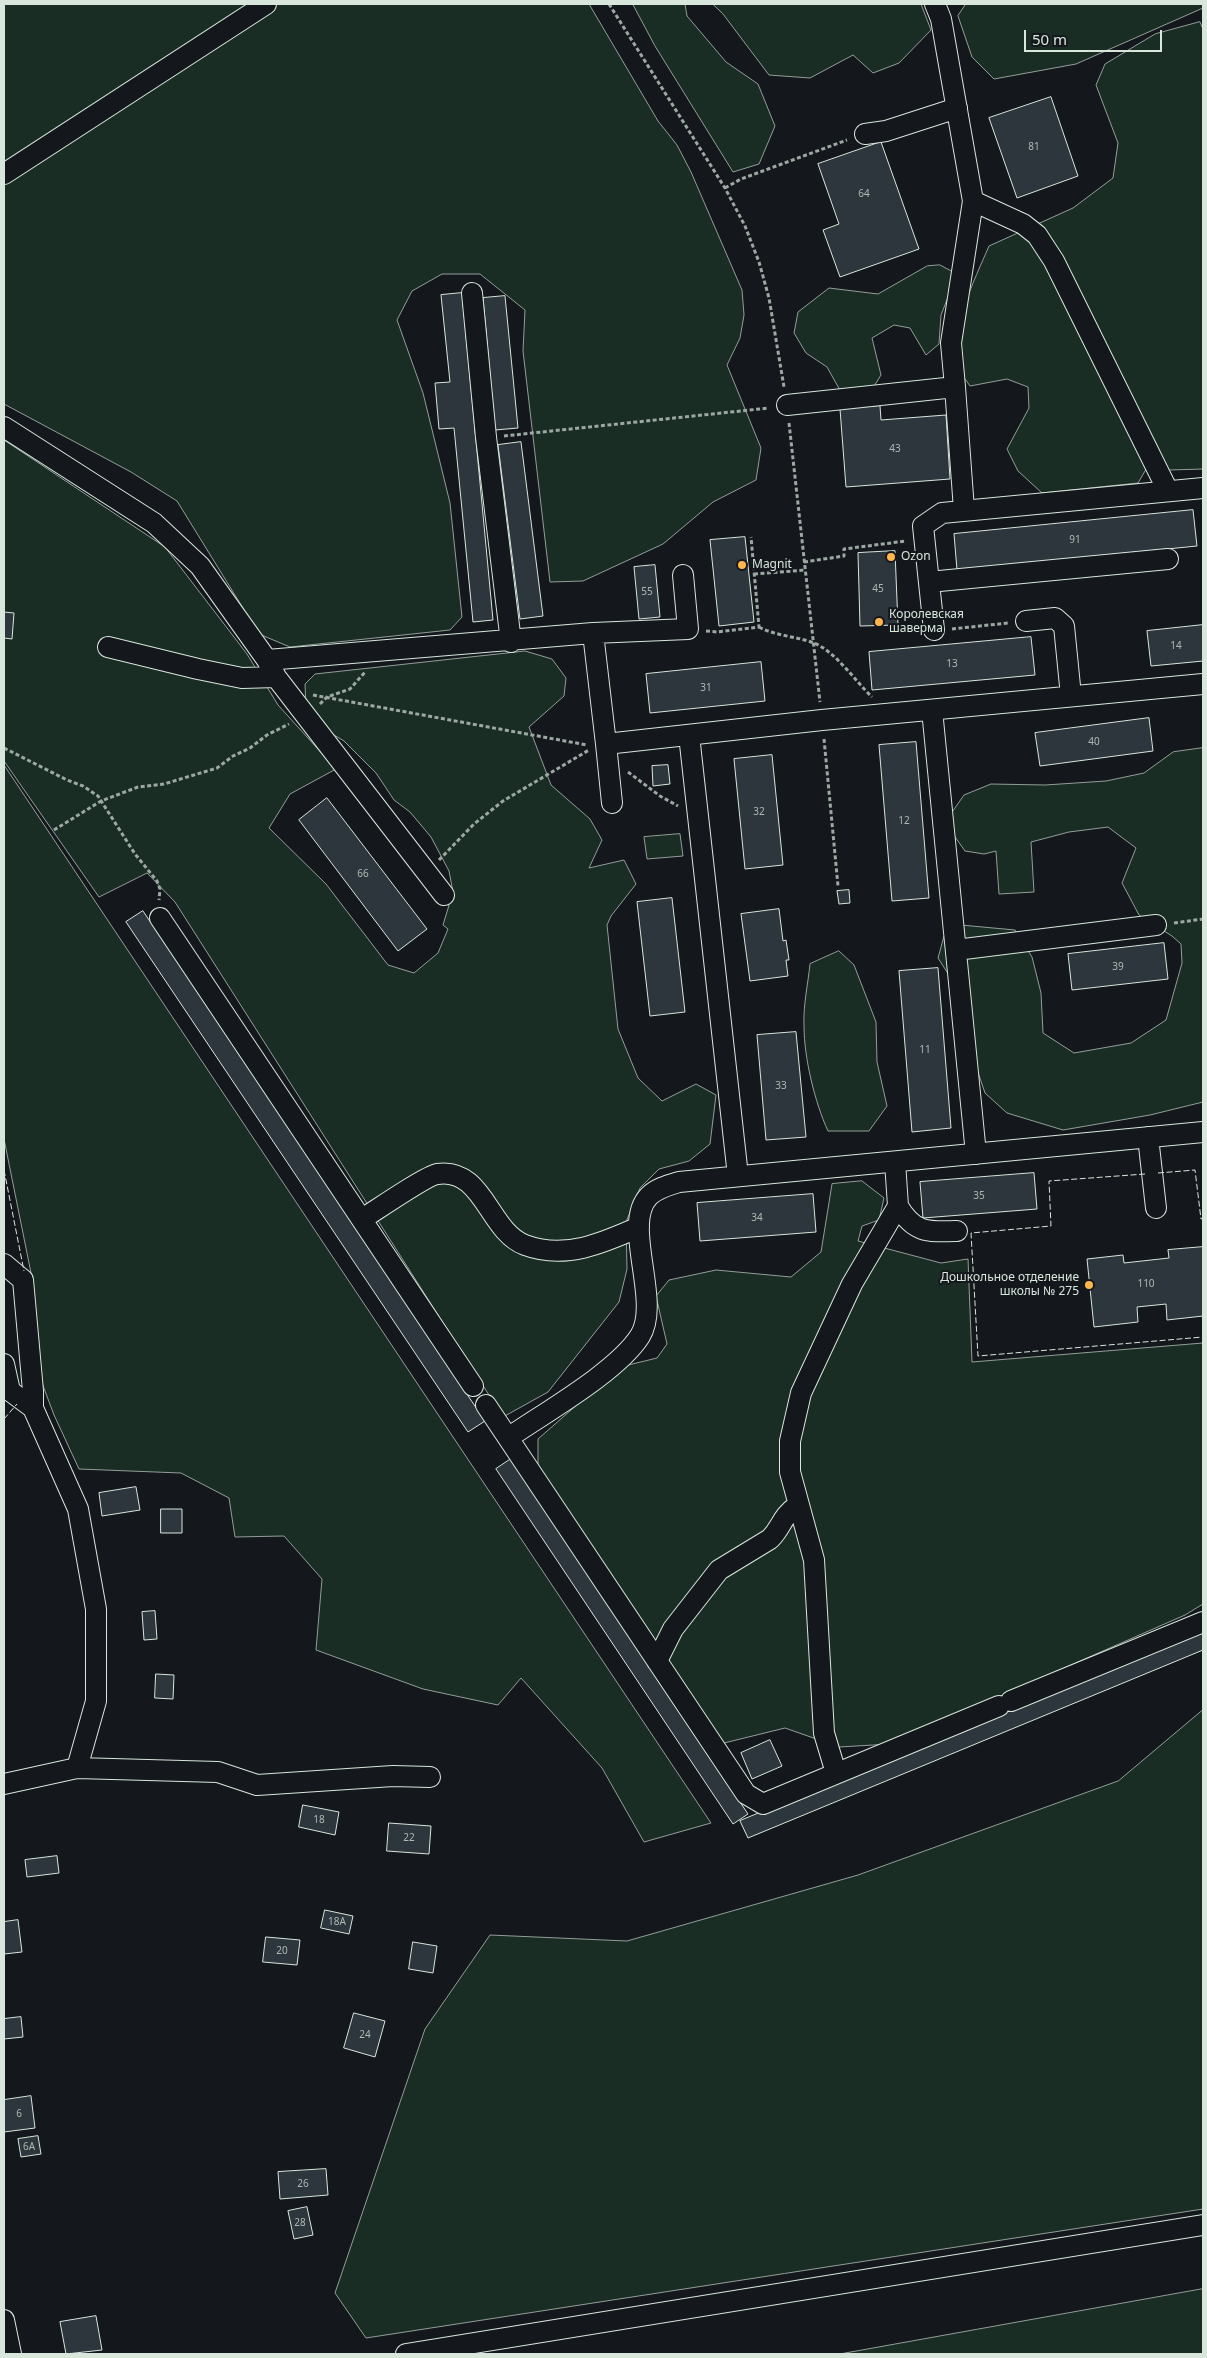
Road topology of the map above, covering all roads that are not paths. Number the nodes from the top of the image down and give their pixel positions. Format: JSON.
{"nodes":[{"id":1,"x":266,"y":4,"type":"edge"},
{"id":2,"x":934,"y":4,"type":"edge"},
{"id":3,"x":957,"y":108,"type":"junction"},
{"id":4,"x":865,"y":134,"type":"road end"},
{"id":5,"x":4,"y":174,"type":"edge"},
{"id":6,"x":973,"y":201,"type":"junction"},
{"id":7,"x":472,"y":293,"type":"dead end"},
{"id":8,"x":955,"y":387,"type":"junction"},
{"id":9,"x":787,"y":405,"type":"road end"},
{"id":10,"x":4,"y":427,"type":"edge"},
{"id":11,"x":1203,"y":488,"type":"edge"},
{"id":12,"x":1168,"y":491,"type":"junction"},
{"id":13,"x":964,"y":510,"type":"junction"},
{"id":14,"x":1168,"y":560,"type":"dead end"},
{"id":15,"x":683,"y":574,"type":"dead end"},
{"id":16,"x":929,"y":582,"type":"junction"},
{"id":17,"x":1026,"y":621,"type":"road end"},
{"id":18,"x":934,"y":630,"type":"road end"},
{"id":19,"x":593,"y":633,"type":"junction"},
{"id":20,"x":511,"y":642,"type":"junction"},
{"id":21,"x":108,"y":647,"type":"dead end"},
{"id":22,"x":271,"y":668,"type":"junction"},
{"id":23,"x":1203,"y":684,"type":"edge"},
{"id":24,"x":1072,"y":696,"type":"junction"},
{"id":25,"x":932,"y":710,"type":"junction"},
{"id":26,"x":689,"y":735,"type":"junction"},
{"id":27,"x":606,"y":750,"type":"junction"},
{"id":28,"x":612,"y":803,"type":"dead end"},
{"id":29,"x":444,"y":895,"type":"dead end"},
{"id":30,"x":160,"y":918,"type":"road end"},
{"id":31,"x":1156,"y":925,"type":"road end"},
{"id":32,"x":956,"y":950,"type":"junction"},
{"id":33,"x":1203,"y":1137,"type":"edge"},
{"id":34,"x":1148,"y":1138,"type":"junction"},
{"id":35,"x":976,"y":1154,"type":"junction"},
{"id":36,"x":895,"y":1162,"type":"junction"},
{"id":37,"x":738,"y":1176,"type":"junction"},
{"id":38,"x":898,"y":1206,"type":"junction"},
{"id":39,"x":1156,"y":1208,"type":"dead end"},
{"id":40,"x":362,"y":1220,"type":"junction"},
{"id":41,"x":639,"y":1227,"type":"junction"},
{"id":42,"x":957,"y":1231,"type":"dead end"},
{"id":43,"x":4,"y":1264,"type":"edge"},
{"id":44,"x":4,"y":1364,"type":"edge"},
{"id":45,"x":473,"y":1386,"type":"dead end"},
{"id":46,"x":486,"y":1405,"type":"dead end"},
{"id":47,"x":32,"y":1408,"type":"junction"},
{"id":48,"x":508,"y":1438,"type":"junction"},
{"id":49,"x":798,"y":1505,"type":"junction"},
{"id":50,"x":1203,"y":1622,"type":"edge"},
{"id":51,"x":657,"y":1661,"type":"junction"},
{"id":52,"x":77,"y":1768,"type":"junction"},
{"id":53,"x":836,"y":1773,"type":"junction"},
{"id":54,"x":430,"y":1778,"type":"dead end"},
{"id":55,"x":4,"y":1784,"type":"edge"},
{"id":56,"x":1203,"y":2225,"type":"edge"},
{"id":57,"x":4,"y":2320,"type":"edge"},
{"id":58,"x":11,"y":2354,"type":"edge"},
{"id":59,"x":406,"y":2354,"type":"edge"}],
"edges":[{"from":1,"to":5,"type":"street"},
{"from":2,"to":3,"type":"street"},
{"from":3,"to":4,"type":"street"},
{"from":3,"to":6,"type":"street"},
{"from":6,"to":8,"type":"street"},
{"from":6,"to":12,"type":"street"},
{"from":7,"to":20,"type":"street"},
{"from":8,"to":9,"type":"street"},
{"from":8,"to":13,"type":"street"},
{"from":10,"to":22,"type":"street"},
{"from":11,"to":12,"type":"street"},
{"from":12,"to":13,"type":"street"},
{"from":13,"to":16,"type":"street"},
{"from":14,"to":16,"type":"street"},
{"from":15,"to":19,"type":"street"},
{"from":16,"to":18,"type":"street"},
{"from":17,"to":24,"type":"street"},
{"from":19,"to":20,"type":"street"},
{"from":19,"to":27,"type":"street"},
{"from":20,"to":22,"type":"street"},
{"from":21,"to":22,"type":"street"},
{"from":22,"to":29,"type":"street"},
{"from":23,"to":24,"type":"street"},
{"from":24,"to":25,"type":"street"},
{"from":25,"to":26,"type":"street"},
{"from":25,"to":32,"type":"street"},
{"from":26,"to":27,"type":"street"},
{"from":26,"to":37,"type":"street"},
{"from":27,"to":28,"type":"street"},
{"from":30,"to":40,"type":"street"},
{"from":31,"to":32,"type":"street"},
{"from":32,"to":35,"type":"street"},
{"from":33,"to":34,"type":"street"},
{"from":34,"to":35,"type":"street"},
{"from":34,"to":39,"type":"street"},
{"from":35,"to":36,"type":"street"},
{"from":36,"to":37,"type":"street"},
{"from":36,"to":38,"type":"street"},
{"from":37,"to":41,"type":"street"},
{"from":38,"to":42,"type":"street"},
{"from":38,"to":49,"type":"street"},
{"from":40,"to":41,"type":"street"},
{"from":40,"to":45,"type":"street"},
{"from":41,"to":48,"type":"street"},
{"from":43,"to":47,"type":"street"},
{"from":44,"to":47,"type":"street"},
{"from":46,"to":48,"type":"street"},
{"from":47,"to":52,"type":"street"},
{"from":48,"to":51,"type":"street"},
{"from":49,"to":51,"type":"street"},
{"from":49,"to":53,"type":"street"},
{"from":50,"to":53,"type":"street"},
{"from":51,"to":53,"type":"street"},
{"from":52,"to":54,"type":"street"},
{"from":52,"to":55,"type":"street"},
{"from":56,"to":59,"type":"street"},
{"from":57,"to":58,"type":"street"}]}
